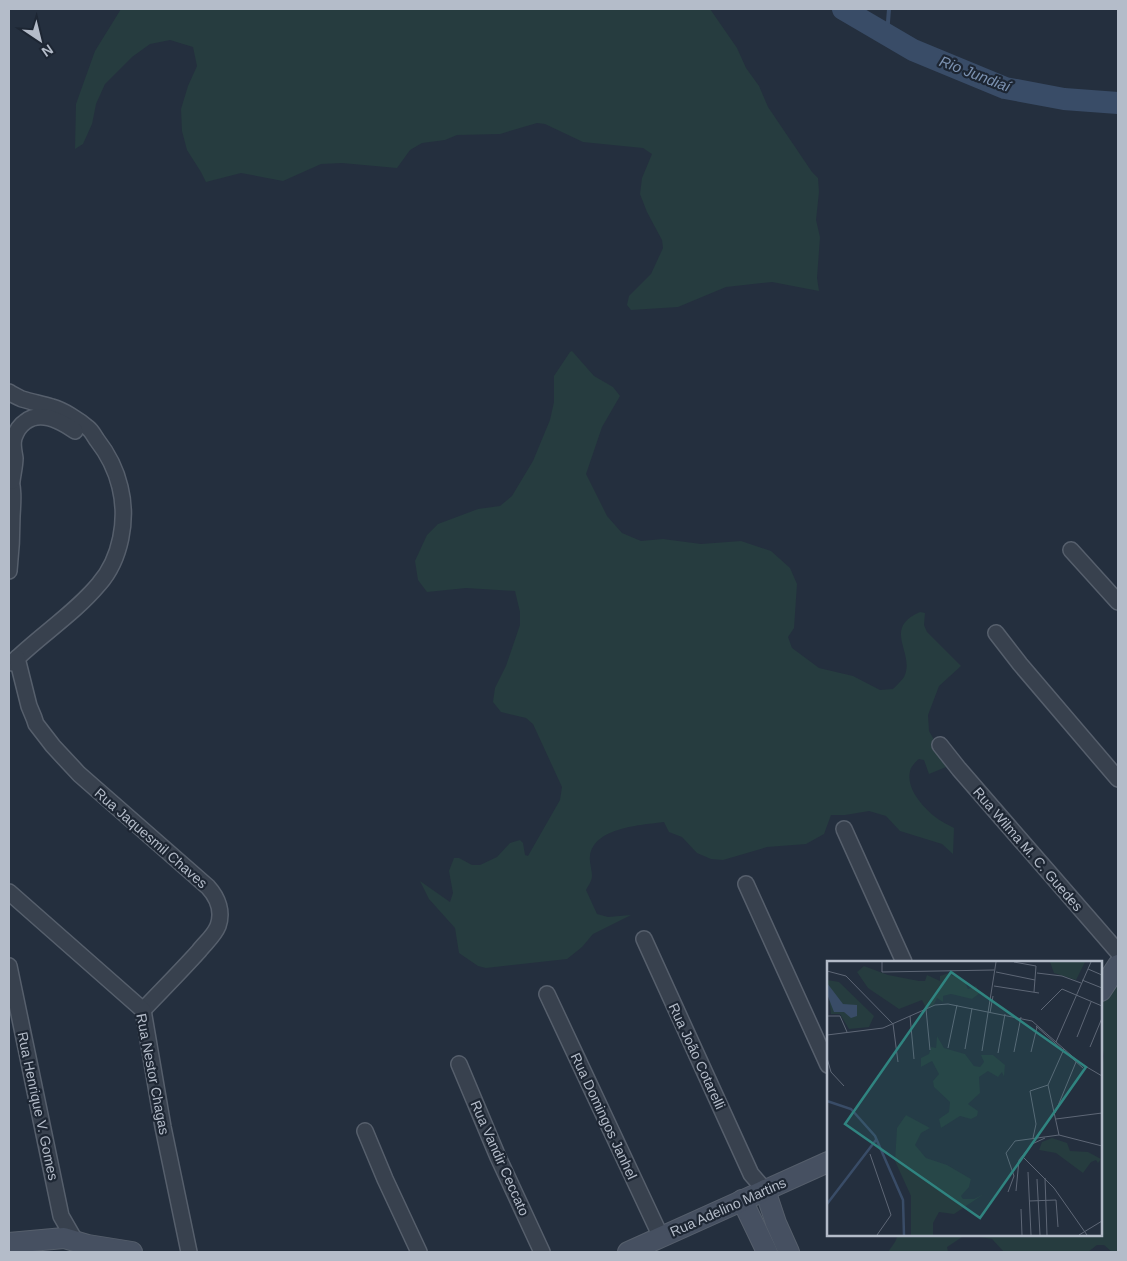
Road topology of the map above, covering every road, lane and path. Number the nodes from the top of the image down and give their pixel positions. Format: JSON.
{"nodes":[{"id":1,"x":9,"y":392,"type":"edge"},
{"id":2,"x":101,"y":444,"type":"junction"},
{"id":3,"x":10,"y":477,"type":"edge"},
{"id":4,"x":11,"y":512,"type":"edge"},
{"id":5,"x":1071,"y":550,"type":"dead end"},
{"id":6,"x":9,"y":571,"type":"edge"},
{"id":7,"x":1118,"y":602,"type":"edge"},
{"id":8,"x":996,"y":633,"type":"dead end"},
{"id":9,"x":13,"y":662,"type":"edge"},
{"id":10,"x":940,"y":745,"type":"dead end"},
{"id":11,"x":1118,"y":779,"type":"edge"},
{"id":12,"x":844,"y":829,"type":"dead end"},
{"id":13,"x":746,"y":884,"type":"dead end"},
{"id":14,"x":9,"y":892,"type":"edge"},
{"id":15,"x":644,"y":939,"type":"dead end"},
{"id":16,"x":1118,"y":952,"type":"edge"},
{"id":17,"x":904,"y":961,"type":"edge"},
{"id":18,"x":1118,"y":965,"type":"edge"},
{"id":19,"x":9,"y":966,"type":"edge"},
{"id":20,"x":1102,"y":989,"type":"edge"},
{"id":21,"x":547,"y":994,"type":"dead end"},
{"id":22,"x":143,"y":1010,"type":"junction"},
{"id":23,"x":827,"y":1063,"type":"edge"},
{"id":24,"x":458,"y":1064,"type":"dead end"},
{"id":25,"x":365,"y":1131,"type":"dead end"},
{"id":26,"x":827,"y":1162,"type":"edge"},
{"id":27,"x":751,"y":1174,"type":"junction"},
{"id":28,"x":764,"y":1190,"type":"junction"},
{"id":29,"x":742,"y":1200,"type":"junction"},
{"id":30,"x":61,"y":1216,"type":"junction"},
{"id":31,"x":660,"y":1237,"type":"junction"},
{"id":32,"x":9,"y":1243,"type":"edge"},
{"id":33,"x":50,"y":1245,"type":"edge"},
{"id":34,"x":77,"y":1247,"type":"edge"},
{"id":35,"x":132,"y":1252,"type":"edge"},
{"id":36,"x":189,"y":1252,"type":"edge"},
{"id":37,"x":419,"y":1252,"type":"edge"},
{"id":38,"x":542,"y":1252,"type":"edge"},
{"id":39,"x":628,"y":1252,"type":"edge"},
{"id":40,"x":767,"y":1252,"type":"edge"},
{"id":41,"x":789,"y":1252,"type":"edge"}],
"edges":[{"from":1,"to":2,"type":"street"},
{"from":2,"to":3,"type":"street"},
{"from":2,"to":9,"type":"street"},
{"from":3,"to":4,"type":"street"},
{"from":4,"to":6,"type":"street"},
{"from":5,"to":7,"type":"street"},
{"from":8,"to":11,"type":"street"},
{"from":9,"to":22,"type":"street","name":"Rua Jaquesmil Chaves"},
{"from":10,"to":16,"type":"street","name":"Rua Wilma M. C. Guedes"},
{"from":12,"to":17,"type":"street"},
{"from":13,"to":23,"type":"street"},
{"from":14,"to":22,"type":"street","name":"Rua Nestor Chagas"},
{"from":15,"to":27,"type":"street","name":"Rua João Cotarelli"},
{"from":18,"to":20,"type":"street"},
{"from":19,"to":30,"type":"street","name":"Rua Henrique V. Gomes"},
{"from":21,"to":31,"type":"street","name":"Rua Domingos Janhel"},
{"from":22,"to":36,"type":"street","name":"Rua Nestor Chagas"},
{"from":24,"to":38,"type":"street","name":"Rua Vandir Ceccato"},
{"from":25,"to":37,"type":"street"},
{"from":26,"to":28,"type":"street","name":"Rua Adelino Martins"},
{"from":27,"to":28,"type":"street","name":"Rua João Cotarelli"},
{"from":27,"to":29,"type":"street"},
{"from":28,"to":29,"type":"street","name":"Rua Adelino Martins"},
{"from":28,"to":41,"type":"street"},
{"from":29,"to":31,"type":"street","name":"Rua Adelino Martins"},
{"from":29,"to":40,"type":"street"},
{"from":30,"to":33,"type":"street"},
{"from":30,"to":34,"type":"street","name":"Rua Henrique V. Gomes"},
{"from":31,"to":39,"type":"street","name":"Rua Adelino Martins"},
{"from":32,"to":33,"type":"street"},
{"from":33,"to":34,"type":"street"},
{"from":34,"to":35,"type":"street"}]}
